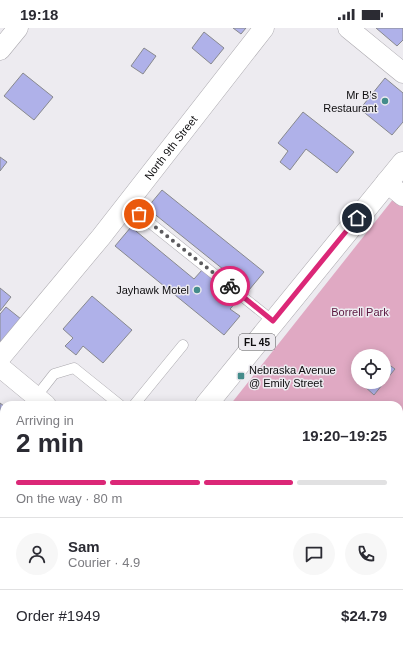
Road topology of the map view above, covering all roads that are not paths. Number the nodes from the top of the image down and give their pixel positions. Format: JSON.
{"nodes":[{"id":1,"x":18,"y":28,"type":"edge"},
{"id":2,"x":264,"y":28,"type":"edge"},
{"id":3,"x":348,"y":28,"type":"edge"},
{"id":4,"x":0,"y":50,"type":"edge"},
{"id":5,"x":403,"y":72,"type":"edge"},
{"id":6,"x":403,"y":163,"type":"edge"},
{"id":7,"x":395,"y":189,"type":"edge"},
{"id":8,"x":139,"y":214,"type":"dead end"},
{"id":9,"x":273,"y":321,"type":"junction"},
{"id":10,"x":183,"y":345,"type":"dead end"},
{"id":11,"x":0,"y":358,"type":"edge"},
{"id":12,"x":0,"y":368,"type":"edge"},
{"id":13,"x":41,"y":401,"type":"edge"},
{"id":14,"x":115,"y":401,"type":"edge"},
{"id":15,"x":137,"y":401,"type":"edge"},
{"id":16,"x":209,"y":401,"type":"edge"}],
"edges":[{"from":1,"to":4,"type":"street"},
{"from":2,"to":11,"type":"street","name":"North 9th Street"},
{"from":3,"to":5,"type":"street"},
{"from":6,"to":7,"type":"main road","number":"FL 45"},
{"from":7,"to":9,"type":"main road","number":"FL 45"},
{"from":8,"to":9,"type":"lane"},
{"from":9,"to":16,"type":"main road","number":"FL 45"},
{"from":10,"to":15,"type":"lane"},
{"from":12,"to":13,"type":"street"},
{"from":13,"to":14,"type":"lane"}]}
